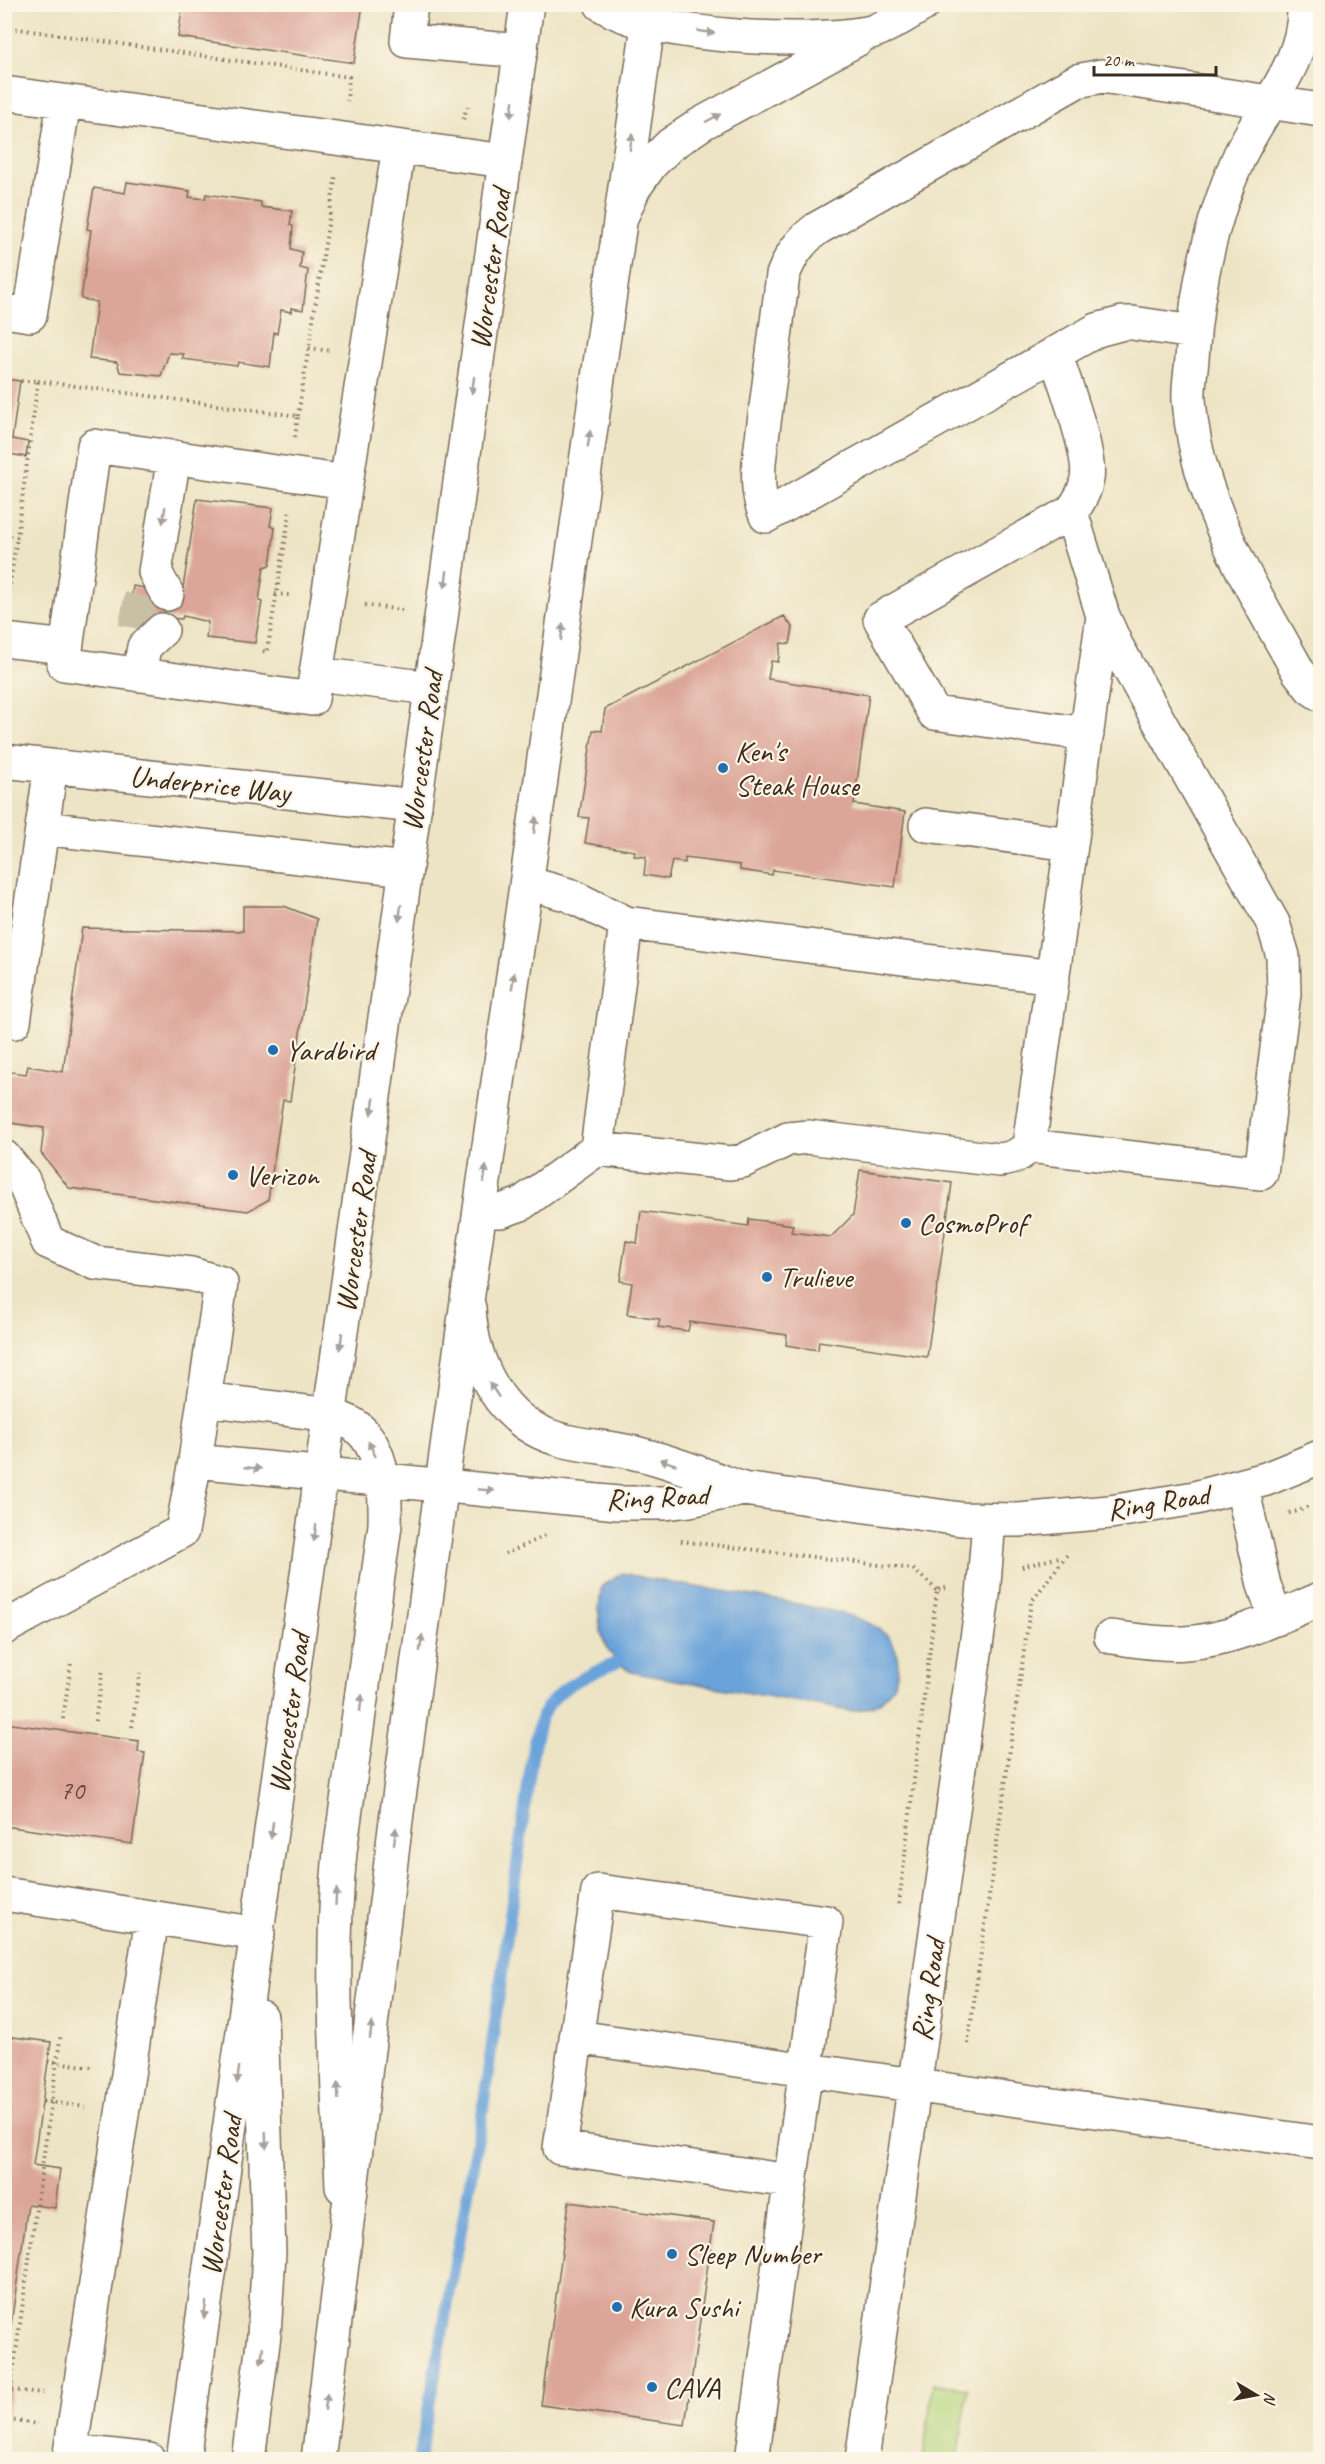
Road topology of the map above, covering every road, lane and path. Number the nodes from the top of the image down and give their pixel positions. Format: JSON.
{"nodes":[{"id":1,"x":173,"y":4,"type":"edge"},
{"id":2,"x":411,"y":4,"type":"edge"},
{"id":3,"x":527,"y":4,"type":"edge"},
{"id":4,"x":601,"y":4,"type":"edge"},
{"id":5,"x":924,"y":4,"type":"edge"},
{"id":6,"x":1304,"y":4,"type":"edge"},
{"id":7,"x":182,"y":6,"type":"dead end"},
{"id":8,"x":649,"y":14,"type":"edge"},
{"id":9,"x":4,"y":27,"type":"edge"},
{"id":10,"x":869,"y":33,"type":"junction"},
{"id":11,"x":521,"y":51,"type":"junction"},
{"id":12,"x":4,"y":93,"type":"edge"},
{"id":13,"x":64,"y":102,"type":"junction"},
{"id":14,"x":1270,"y":102,"type":"junction"},
{"id":15,"x":468,"y":105,"type":"dead end"},
{"id":16,"x":346,"y":109,"type":"dead end"},
{"id":17,"x":1320,"y":110,"type":"edge"},
{"id":18,"x":454,"y":124,"type":"dead end"},
{"id":19,"x":399,"y":147,"type":"junction"},
{"id":20,"x":505,"y":161,"type":"junction"},
{"id":21,"x":336,"y":172,"type":"dead end"},
{"id":22,"x":620,"y":220,"type":"junction"},
{"id":23,"x":4,"y":311,"type":"edge"},
{"id":24,"x":1193,"y":332,"type":"junction"},
{"id":25,"x":1056,"y":353,"type":"junction"},
{"id":26,"x":20,"y":381,"type":"dead end"},
{"id":27,"x":38,"y":381,"type":"junction"},
{"id":28,"x":298,"y":416,"type":"junction"},
{"id":29,"x":293,"y":448,"type":"dead end"},
{"id":30,"x":174,"y":457,"type":"junction"},
{"id":31,"x":346,"y":482,"type":"junction"},
{"id":32,"x":291,"y":506,"type":"dead end"},
{"id":33,"x":1071,"y":512,"type":"junction"},
{"id":34,"x":4,"y":535,"type":"edge"},
{"id":35,"x":16,"y":537,"type":"junction"},
{"id":36,"x":155,"y":586,"type":"tunnel mouth"},
{"id":37,"x":7,"y":604,"type":"dead end"},
{"id":38,"x":356,"y":604,"type":"dead end"},
{"id":39,"x":402,"y":610,"type":"dead end"},
{"id":40,"x":1103,"y":615,"type":"junction"},
{"id":41,"x":4,"y":640,"type":"edge"},
{"id":42,"x":66,"y":647,"type":"junction"},
{"id":43,"x":255,"y":650,"type":"dead end"},
{"id":44,"x":316,"y":674,"type":"junction"},
{"id":45,"x":431,"y":688,"type":"junction"},
{"id":46,"x":1320,"y":694,"type":"edge"},
{"id":47,"x":1088,"y":734,"type":"junction"},
{"id":48,"x":4,"y":761,"type":"edge"},
{"id":49,"x":51,"y":766,"type":"junction"},
{"id":50,"x":415,"y":806,"type":"junction"},
{"id":51,"x":926,"y":825,"type":"dead end"},
{"id":52,"x":42,"y":828,"type":"junction"},
{"id":53,"x":1071,"y":844,"type":"junction"},
{"id":54,"x":406,"y":869,"type":"junction"},
{"id":55,"x":527,"y":883,"type":"junction"},
{"id":56,"x":626,"y":923,"type":"junction"},
{"id":57,"x":1053,"y":977,"type":"junction"},
{"id":58,"x":14,"y":1022,"type":"dead end"},
{"id":59,"x":1029,"y":1146,"type":"junction"},
{"id":60,"x":597,"y":1149,"type":"junction"},
{"id":61,"x":4,"y":1157,"type":"edge"},
{"id":62,"x":480,"y":1211,"type":"junction"},
{"id":63,"x":468,"y":1294,"type":"junction"},
{"id":64,"x":204,"y":1399,"type":"junction"},
{"id":65,"x":331,"y":1415,"type":"junction"},
{"id":66,"x":1320,"y":1457,"type":"edge"},
{"id":67,"x":195,"y":1461,"type":"junction"},
{"id":68,"x":323,"y":1475,"type":"junction"},
{"id":69,"x":383,"y":1481,"type":"junction"},
{"id":70,"x":442,"y":1487,"type":"junction"},
{"id":71,"x":1242,"y":1487,"type":"junction"},
{"id":72,"x":743,"y":1489,"type":"junction"},
{"id":73,"x":1313,"y":1503,"type":"dead end"},
{"id":74,"x":1249,"y":1519,"type":"junction"},
{"id":75,"x":989,"y":1520,"type":"junction"},
{"id":76,"x":555,"y":1532,"type":"dead end"},
{"id":77,"x":669,"y":1540,"type":"dead end"},
{"id":78,"x":1076,"y":1552,"type":"dead end"},
{"id":79,"x":505,"y":1554,"type":"dead end"},
{"id":80,"x":937,"y":1590,"type":"dead end"},
{"id":81,"x":1320,"y":1599,"type":"edge"},
{"id":82,"x":1276,"y":1619,"type":"junction"},
{"id":83,"x":4,"y":1628,"type":"edge"},
{"id":84,"x":1111,"y":1637,"type":"dead end"},
{"id":85,"x":71,"y":1663,"type":"dead end"},
{"id":86,"x":102,"y":1668,"type":"dead end"},
{"id":87,"x":140,"y":1673,"type":"dead end"},
{"id":88,"x":63,"y":1719,"type":"dead end"},
{"id":89,"x":94,"y":1721,"type":"dead end"},
{"id":90,"x":132,"y":1727,"type":"dead end"},
{"id":91,"x":4,"y":1894,"type":"edge"},
{"id":92,"x":152,"y":1918,"type":"junction"},
{"id":93,"x":258,"y":1934,"type":"junction"},
{"id":94,"x":62,"y":2033,"type":"dead end"},
{"id":95,"x":576,"y":2037,"type":"junction"},
{"id":96,"x":968,"y":2044,"type":"dead end"},
{"id":97,"x":48,"y":2061,"type":"dead end"},
{"id":98,"x":58,"y":2062,"type":"junction"},
{"id":99,"x":806,"y":2071,"type":"junction"},
{"id":100,"x":128,"y":2072,"type":"junction"},
{"id":101,"x":914,"y":2086,"type":"junction"},
{"id":102,"x":1320,"y":2143,"type":"edge"},
{"id":103,"x":790,"y":2181,"type":"junction"},
{"id":104,"x":344,"y":2255,"type":"junction"},
{"id":105,"x":4,"y":2437,"type":"edge"},
{"id":106,"x":70,"y":2455,"type":"edge"},
{"id":107,"x":149,"y":2460,"type":"edge"},
{"id":108,"x":183,"y":2460,"type":"edge"},
{"id":109,"x":248,"y":2460,"type":"edge"},
{"id":110,"x":318,"y":2460,"type":"edge"},
{"id":111,"x":752,"y":2460,"type":"edge"},
{"id":112,"x":862,"y":2460,"type":"edge"}],
"edges":[{"from":1,"to":7,"type":"path"},
{"from":2,"to":11,"type":"main road"},
{"from":3,"to":11,"type":"main road","name":"Worcester Road"},
{"from":4,"to":8,"type":"main road"},
{"from":5,"to":10,"type":"main road"},
{"from":6,"to":14,"type":"main road"},
{"from":8,"to":10,"type":"main road","one_way":true},
{"from":22,"to":8,"type":"main road","one_way":true},
{"from":9,"to":16,"type":"path"},
{"from":22,"to":10,"type":"main road","one_way":true},
{"from":11,"to":20,"type":"main road","name":"Worcester Road","one_way":true},
{"from":12,"to":13,"type":"main road"},
{"from":13,"to":19,"type":"main road"},
{"from":13,"to":23,"type":"main road"},
{"from":14,"to":17,"type":"main road"},
{"from":14,"to":24,"type":"main road"},
{"from":14,"to":25,"type":"main road"},
{"from":15,"to":18,"type":"path"},
{"from":19,"to":20,"type":"main road"},
{"from":19,"to":31,"type":"main road"},
{"from":20,"to":45,"type":"main road","name":"Worcester Road","one_way":true},
{"from":21,"to":28,"type":"path"},
{"from":55,"to":22,"type":"main road","one_way":true},
{"from":24,"to":25,"type":"main road"},
{"from":24,"to":46,"type":"main road"},
{"from":25,"to":33,"type":"main road"},
{"from":26,"to":27,"type":"path"},
{"from":27,"to":28,"type":"path"},
{"from":27,"to":35,"type":"path"},
{"from":28,"to":29,"type":"path"},
{"from":30,"to":31,"type":"main road"},
{"from":30,"to":36,"type":"main road","one_way":true},
{"from":30,"to":42,"type":"main road"},
{"from":31,"to":44,"type":"main road"},
{"from":32,"to":43,"type":"path"},
{"from":33,"to":40,"type":"main road"},
{"from":33,"to":47,"type":"main road"},
{"from":34,"to":35,"type":"path"},
{"from":35,"to":37,"type":"path"},
{"from":38,"to":39,"type":"path"},
{"from":40,"to":47,"type":"main road"},
{"from":40,"to":59,"type":"main road"},
{"from":41,"to":42,"type":"main road"},
{"from":42,"to":44,"type":"main road"},
{"from":44,"to":45,"type":"main road"},
{"from":45,"to":50,"type":"main road","name":"Worcester Road"},
{"from":47,"to":53,"type":"main road"},
{"from":48,"to":49,"type":"main road","name":"Underprice Way"},
{"from":49,"to":50,"type":"main road","name":"Underprice Way"},
{"from":49,"to":52,"type":"main road"},
{"from":50,"to":54,"type":"main road","name":"Worcester Road"},
{"from":51,"to":53,"type":"main road"},
{"from":52,"to":54,"type":"main road"},
{"from":52,"to":58,"type":"main road"},
{"from":53,"to":57,"type":"main road"},
{"from":54,"to":65,"type":"main road","name":"Worcester Road","one_way":true},
{"from":55,"to":56,"type":"main road"},
{"from":62,"to":55,"type":"main road","one_way":true},
{"from":56,"to":57,"type":"main road"},
{"from":56,"to":60,"type":"main road"},
{"from":57,"to":59,"type":"main road"},
{"from":59,"to":60,"type":"main road"},
{"from":60,"to":62,"type":"main road"},
{"from":61,"to":64,"type":"main road"},
{"from":62,"to":63,"type":"main road"},
{"from":63,"to":70,"type":"main road"},
{"from":72,"to":63,"type":"main road","one_way":true},
{"from":64,"to":65,"type":"main road"},
{"from":64,"to":67,"type":"main road"},
{"from":65,"to":68,"type":"main road","name":"Worcester Road"},
{"from":69,"to":65,"type":"main road","one_way":true},
{"from":66,"to":71,"type":"main road","name":"Ring Road"},
{"from":67,"to":68,"type":"main road","name":"Ring Road","one_way":true},
{"from":67,"to":83,"type":"main road"},
{"from":68,"to":69,"type":"main road","name":"Ring Road"},
{"from":68,"to":93,"type":"main road","name":"Worcester Road","one_way":true},
{"from":69,"to":70,"type":"main road","name":"Ring Road"},
{"from":104,"to":69,"type":"main road","one_way":true},
{"from":70,"to":72,"type":"main road","name":"Ring Road","one_way":true},
{"from":104,"to":70,"type":"main road","one_way":true},
{"from":71,"to":74,"type":"main road"},
{"from":71,"to":75,"type":"main road","name":"Ring Road"},
{"from":72,"to":75,"type":"main road","name":"Ring Road"},
{"from":73,"to":74,"type":"path"},
{"from":74,"to":82,"type":"main road"},
{"from":75,"to":101,"type":"main road","name":"Ring Road"},
{"from":76,"to":79,"type":"path"},
{"from":77,"to":80,"type":"path"},
{"from":78,"to":96,"type":"path"},
{"from":81,"to":82,"type":"main road"},
{"from":82,"to":84,"type":"main road"},
{"from":85,"to":88,"type":"path"},
{"from":86,"to":89,"type":"path"},
{"from":87,"to":90,"type":"path"},
{"from":91,"to":92,"type":"main road"},
{"from":92,"to":93,"type":"main road"},
{"from":92,"to":100,"type":"main road"},
{"from":93,"to":108,"type":"main road","name":"Worcester Road","one_way":true},
{"from":93,"to":109,"type":"main road","one_way":true},
{"from":94,"to":98,"type":"path"},
{"from":95,"to":99,"type":"main road"},
{"from":95,"to":99,"type":"main road"},
{"from":95,"to":103,"type":"main road"},
{"from":97,"to":98,"type":"path"},
{"from":98,"to":100,"type":"path"},
{"from":98,"to":105,"type":"path"},
{"from":99,"to":101,"type":"main road"},
{"from":99,"to":103,"type":"main road"},
{"from":100,"to":106,"type":"main road"},
{"from":101,"to":102,"type":"main road"},
{"from":101,"to":112,"type":"main road","name":"Ring Road"},
{"from":103,"to":111,"type":"main road"},
{"from":110,"to":104,"type":"main road","one_way":true},
{"from":106,"to":107,"type":"main road"}]}
